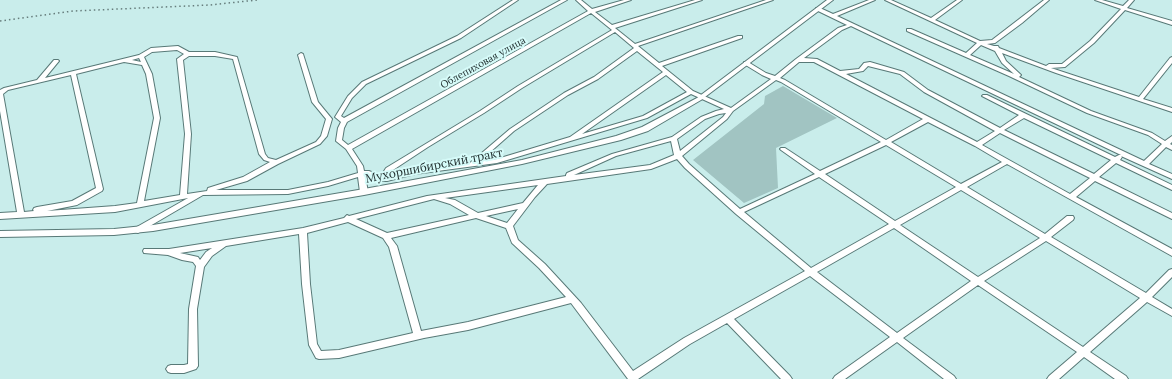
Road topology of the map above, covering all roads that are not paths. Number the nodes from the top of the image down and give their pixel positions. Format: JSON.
{"nodes":[{"id":1,"x":516,"y":0,"type":"edge"},
{"id":2,"x":565,"y":0,"type":"edge"},
{"id":3,"x":578,"y":0,"type":"edge"},
{"id":4,"x":629,"y":0,"type":"edge"},
{"id":5,"x":700,"y":0,"type":"edge"},
{"id":6,"x":771,"y":0,"type":"edge"},
{"id":7,"x":830,"y":0,"type":"edge"},
{"id":8,"x":873,"y":0,"type":"edge"},
{"id":9,"x":888,"y":0,"type":"edge"},
{"id":10,"x":960,"y":0,"type":"edge"},
{"id":11,"x":1047,"y":0,"type":"edge"},
{"id":12,"x":1097,"y":0,"type":"edge"},
{"id":13,"x":1132,"y":0,"type":"edge"},
{"id":14,"x":762,"y":1,"type":"edge"},
{"id":15,"x":1125,"y":8,"type":"junction"},
{"id":16,"x":818,"y":9,"type":"junction"},
{"id":17,"x":592,"y":11,"type":"junction"},
{"id":18,"x":833,"y":16,"type":"junction"},
{"id":19,"x":931,"y":20,"type":"junction"},
{"id":20,"x":1172,"y":23,"type":"edge"},
{"id":21,"x":850,"y":25,"type":"junction"},
{"id":22,"x":614,"y":28,"type":"junction"},
{"id":23,"x":909,"y":30,"type":"dead end"},
{"id":24,"x":740,"y":37,"type":"dead end"},
{"id":25,"x":981,"y":42,"type":"junction"},
{"id":26,"x":993,"y":42,"type":"junction"},
{"id":27,"x":635,"y":47,"type":"junction"},
{"id":28,"x":996,"y":49,"type":"junction"},
{"id":29,"x":188,"y":54,"type":"junction"},
{"id":30,"x":140,"y":56,"type":"junction"},
{"id":31,"x":301,"y":56,"type":"dead end"},
{"id":32,"x":966,"y":56,"type":"junction"},
{"id":33,"x":1172,"y":59,"type":"edge"},
{"id":34,"x":121,"y":60,"type":"junction"},
{"id":35,"x":798,"y":60,"type":"junction"},
{"id":36,"x":56,"y":61,"type":"dead end"},
{"id":37,"x":746,"y":63,"type":"junction"},
{"id":38,"x":144,"y":64,"type":"junction"},
{"id":39,"x":659,"y":65,"type":"junction"},
{"id":40,"x":1043,"y":66,"type":"junction"},
{"id":41,"x":1063,"y":66,"type":"junction"},
{"id":42,"x":72,"y":72,"type":"junction"},
{"id":43,"x":666,"y":72,"type":"junction"},
{"id":44,"x":838,"y":73,"type":"junction"},
{"id":45,"x":1072,"y":77,"type":"junction"},
{"id":46,"x":776,"y":78,"type":"junction"},
{"id":47,"x":40,"y":80,"type":"junction"},
{"id":48,"x":1037,"y":87,"type":"junction"},
{"id":49,"x":690,"y":92,"type":"junction"},
{"id":50,"x":985,"y":96,"type":"dead end"},
{"id":51,"x":701,"y":97,"type":"junction"},
{"id":52,"x":1140,"y":99,"type":"junction"},
{"id":53,"x":731,"y":110,"type":"junction"},
{"id":54,"x":1172,"y":110,"type":"edge"},
{"id":55,"x":1024,"y":115,"type":"junction"},
{"id":56,"x":338,"y":116,"type":"junction"},
{"id":57,"x":329,"y":119,"type":"junction"},
{"id":58,"x":928,"y":119,"type":"junction"},
{"id":59,"x":344,"y":121,"type":"junction"},
{"id":60,"x":999,"y":130,"type":"junction"},
{"id":61,"x":674,"y":138,"type":"junction"},
{"id":62,"x":1172,"y":138,"type":"edge"},
{"id":63,"x":569,"y":140,"type":"junction"},
{"id":64,"x":885,"y":143,"type":"junction"},
{"id":65,"x":977,"y":145,"type":"junction"},
{"id":66,"x":1165,"y":145,"type":"junction"},
{"id":67,"x":348,"y":148,"type":"junction"},
{"id":68,"x":1172,"y":148,"type":"edge"},
{"id":69,"x":783,"y":149,"type":"dead end"},
{"id":70,"x":1122,"y":154,"type":"junction"},
{"id":71,"x":678,"y":156,"type":"junction"},
{"id":72,"x":1116,"y":160,"type":"junction"},
{"id":73,"x":276,"y":162,"type":"junction"},
{"id":74,"x":1006,"y":162,"type":"junction"},
{"id":75,"x":1145,"y":164,"type":"junction"},
{"id":76,"x":470,"y":168,"type":"junction"},
{"id":77,"x":362,"y":174,"type":"junction"},
{"id":78,"x":819,"y":174,"type":"junction"},
{"id":79,"x":1096,"y":177,"type":"junction"},
{"id":80,"x":1172,"y":177,"type":"edge"},
{"id":81,"x":382,"y":179,"type":"junction"},
{"id":82,"x":562,"y":179,"type":"junction"},
{"id":83,"x":545,"y":182,"type":"junction"},
{"id":84,"x":960,"y":187,"type":"junction"},
{"id":85,"x":1172,"y":188,"type":"edge"},
{"id":86,"x":364,"y":192,"type":"junction"},
{"id":87,"x":203,"y":193,"type":"junction"},
{"id":88,"x":183,"y":196,"type":"junction"},
{"id":89,"x":1071,"y":197,"type":"junction"},
{"id":90,"x":428,"y":198,"type":"junction"},
{"id":91,"x":140,"y":204,"type":"junction"},
{"id":92,"x":525,"y":205,"type":"junction"},
{"id":93,"x":739,"y":212,"type":"junction"},
{"id":94,"x":21,"y":214,"type":"junction"},
{"id":95,"x":0,"y":216,"type":"edge"},
{"id":96,"x":476,"y":216,"type":"junction"},
{"id":97,"x":1172,"y":216,"type":"edge"},
{"id":98,"x":347,"y":218,"type":"junction"},
{"id":99,"x":1070,"y":218,"type":"dead end"},
{"id":100,"x":893,"y":224,"type":"junction"},
{"id":101,"x":509,"y":226,"type":"junction"},
{"id":102,"x":138,"y":230,"type":"junction"},
{"id":103,"x":303,"y":231,"type":"junction"},
{"id":104,"x":0,"y":234,"type":"edge"},
{"id":105,"x":386,"y":236,"type":"junction"},
{"id":106,"x":1045,"y":238,"type":"junction"},
{"id":107,"x":225,"y":243,"type":"junction"},
{"id":108,"x":147,"y":251,"type":"dead end"},
{"id":109,"x":169,"y":252,"type":"junction"},
{"id":110,"x":1172,"y":253,"type":"edge"},
{"id":111,"x":200,"y":266,"type":"junction"},
{"id":112,"x":810,"y":271,"type":"junction"},
{"id":113,"x":1172,"y":272,"type":"edge"},
{"id":114,"x":977,"y":281,"type":"junction"},
{"id":115,"x":1146,"y":298,"type":"junction"},
{"id":116,"x":572,"y":299,"type":"junction"},
{"id":117,"x":1172,"y":313,"type":"edge"},
{"id":118,"x":728,"y":318,"type":"junction"},
{"id":119,"x":418,"y":335,"type":"junction"},
{"id":120,"x":896,"y":338,"type":"junction"},
{"id":121,"x":1083,"y":353,"type":"junction"},
{"id":122,"x":171,"y":369,"type":"dead end"},
{"id":123,"x":633,"y":378,"type":"edge"},
{"id":124,"x":787,"y":379,"type":"edge"},
{"id":125,"x":838,"y":379,"type":"edge"},
{"id":126,"x":951,"y":379,"type":"edge"},
{"id":127,"x":1052,"y":379,"type":"edge"},
{"id":128,"x":1123,"y":379,"type":"edge"}],
"edges":[{"from":1,"to":56,"type":"street"},
{"from":2,"to":59,"type":"street"},
{"from":3,"to":17,"type":"street"},
{"from":4,"to":17,"type":"street","name":"Облепиховая улица"},
{"from":5,"to":22,"type":"street"},
{"from":6,"to":14,"type":"street"},
{"from":7,"to":16,"type":"main road","name":"Мухоршибирский тракт"},
{"from":8,"to":18,"type":"street"},
{"from":9,"to":19,"type":"street"},
{"from":10,"to":19,"type":"street"},
{"from":11,"to":26,"type":"street"},
{"from":12,"to":15,"type":"street"},
{"from":13,"to":15,"type":"street"},
{"from":14,"to":27,"type":"street"},
{"from":15,"to":20,"type":"street"},
{"from":15,"to":41,"type":"street"},
{"from":16,"to":18,"type":"street"},
{"from":16,"to":37,"type":"main road","name":"Мухоршибирский тракт"},
{"from":17,"to":22,"type":"street"},
{"from":17,"to":67,"type":"street","name":"Облепиховая улица"},
{"from":18,"to":21,"type":"street"},
{"from":19,"to":25,"type":"street"},
{"from":21,"to":35,"type":"street"},
{"from":21,"to":70,"type":"street"},
{"from":22,"to":27,"type":"street"},
{"from":22,"to":81,"type":"street"},
{"from":23,"to":32,"type":"street"},
{"from":24,"to":39,"type":"street"},
{"from":25,"to":26,"type":"street"},
{"from":25,"to":28,"type":"street"},
{"from":25,"to":32,"type":"street"},
{"from":26,"to":28,"type":"street"},
{"from":27,"to":39,"type":"street"},
{"from":27,"to":76,"type":"street"},
{"from":28,"to":40,"type":"street"},
{"from":28,"to":48,"type":"street"},
{"from":29,"to":30,"type":"street"},
{"from":29,"to":73,"type":"street"},
{"from":29,"to":88,"type":"street"},
{"from":30,"to":34,"type":"street"},
{"from":30,"to":38,"type":"street"},
{"from":31,"to":57,"type":"street"},
{"from":32,"to":48,"type":"street"},
{"from":33,"to":52,"type":"street"},
{"from":34,"to":38,"type":"street"},
{"from":34,"to":42,"type":"street"},
{"from":35,"to":44,"type":"street"},
{"from":35,"to":46,"type":"street"},
{"from":36,"to":47,"type":"street"},
{"from":37,"to":46,"type":"street"},
{"from":37,"to":51,"type":"main road","name":"Мухоршибирский тракт"},
{"from":38,"to":91,"type":"street"},
{"from":39,"to":43,"type":"street"},
{"from":40,"to":41,"type":"street"},
{"from":40,"to":45,"type":"street"},
{"from":41,"to":45,"type":"street"},
{"from":42,"to":47,"type":"street"},
{"from":42,"to":94,"type":"street"},
{"from":43,"to":49,"type":"street"},
{"from":43,"to":63,"type":"street"},
{"from":44,"to":58,"type":"street"},
{"from":44,"to":60,"type":"street"},
{"from":45,"to":52,"type":"street"},
{"from":46,"to":53,"type":"street"},
{"from":46,"to":64,"type":"street"},
{"from":47,"to":94,"type":"street"},
{"from":48,"to":66,"type":"street"},
{"from":49,"to":51,"type":"street"},
{"from":49,"to":63,"type":"street"},
{"from":50,"to":55,"type":"street"},
{"from":51,"to":53,"type":"street"},
{"from":51,"to":76,"type":"main road","name":"Мухоршибирский тракт"},
{"from":52,"to":54,"type":"street"},
{"from":53,"to":61,"type":"street"},
{"from":53,"to":71,"type":"street"},
{"from":55,"to":60,"type":"street"},
{"from":55,"to":72,"type":"street"},
{"from":56,"to":57,"type":"street"},
{"from":56,"to":59,"type":"street"},
{"from":57,"to":73,"type":"street"},
{"from":58,"to":64,"type":"street"},
{"from":58,"to":65,"type":"street"},
{"from":59,"to":67,"type":"street"},
{"from":60,"to":65,"type":"street"},
{"from":60,"to":79,"type":"street"},
{"from":61,"to":71,"type":"street"},
{"from":61,"to":82,"type":"street"},
{"from":62,"to":66,"type":"street"},
{"from":63,"to":76,"type":"street"},
{"from":64,"to":78,"type":"street"},
{"from":64,"to":84,"type":"street"},
{"from":65,"to":74,"type":"street"},
{"from":66,"to":68,"type":"street"},
{"from":66,"to":75,"type":"street"},
{"from":67,"to":77,"type":"street"},
{"from":69,"to":78,"type":"street"},
{"from":70,"to":72,"type":"street"},
{"from":70,"to":75,"type":"street"},
{"from":71,"to":82,"type":"street"},
{"from":71,"to":93,"type":"street"},
{"from":72,"to":79,"type":"street"},
{"from":72,"to":85,"type":"street"},
{"from":73,"to":87,"type":"street"},
{"from":74,"to":84,"type":"street"},
{"from":74,"to":89,"type":"street"},
{"from":75,"to":80,"type":"street"},
{"from":76,"to":81,"type":"street"},
{"from":76,"to":86,"type":"main road","name":"Мухоршибирский тракт"},
{"from":77,"to":81,"type":"street"},
{"from":77,"to":86,"type":"street"},
{"from":77,"to":87,"type":"street"},
{"from":78,"to":93,"type":"street"},
{"from":78,"to":100,"type":"street"},
{"from":79,"to":89,"type":"street"},
{"from":79,"to":97,"type":"street"},
{"from":82,"to":83,"type":"street"},
{"from":83,"to":90,"type":"street"},
{"from":83,"to":92,"type":"street"},
{"from":84,"to":100,"type":"street"},
{"from":84,"to":106,"type":"street"},
{"from":86,"to":102,"type":"main road","name":"Мухоршибирский тракт"},
{"from":87,"to":88,"type":"street"},
{"from":87,"to":102,"type":"street"},
{"from":88,"to":91,"type":"street"},
{"from":89,"to":110,"type":"street"},
{"from":90,"to":96,"type":"street"},
{"from":90,"to":98,"type":"street"},
{"from":91,"to":94,"type":"street"},
{"from":92,"to":96,"type":"street"},
{"from":92,"to":101,"type":"street"},
{"from":93,"to":112,"type":"street"},
{"from":94,"to":95,"type":"street"},
{"from":96,"to":101,"type":"street"},
{"from":96,"to":105,"type":"street"},
{"from":98,"to":103,"type":"street"},
{"from":98,"to":105,"type":"street"},
{"from":99,"to":106,"type":"street"},
{"from":100,"to":112,"type":"street"},
{"from":100,"to":114,"type":"street"},
{"from":101,"to":116,"type":"street"},
{"from":102,"to":104,"type":"main road","name":"Мухоршибирский тракт"},
{"from":103,"to":107,"type":"street"},
{"from":103,"to":119,"type":"street"},
{"from":105,"to":119,"type":"street"},
{"from":106,"to":114,"type":"street"},
{"from":106,"to":115,"type":"street"},
{"from":107,"to":109,"type":"street"},
{"from":107,"to":111,"type":"street"},
{"from":108,"to":109,"type":"street"},
{"from":109,"to":111,"type":"street"},
{"from":111,"to":122,"type":"street"},
{"from":112,"to":118,"type":"street"},
{"from":112,"to":120,"type":"street"},
{"from":113,"to":115,"type":"street"},
{"from":114,"to":120,"type":"street"},
{"from":114,"to":121,"type":"street"},
{"from":115,"to":117,"type":"street"},
{"from":115,"to":121,"type":"street"},
{"from":116,"to":119,"type":"street"},
{"from":116,"to":123,"type":"street"},
{"from":118,"to":123,"type":"street"},
{"from":118,"to":124,"type":"street"},
{"from":120,"to":125,"type":"street"},
{"from":120,"to":126,"type":"street"},
{"from":121,"to":127,"type":"street"},
{"from":121,"to":128,"type":"street"}]}
